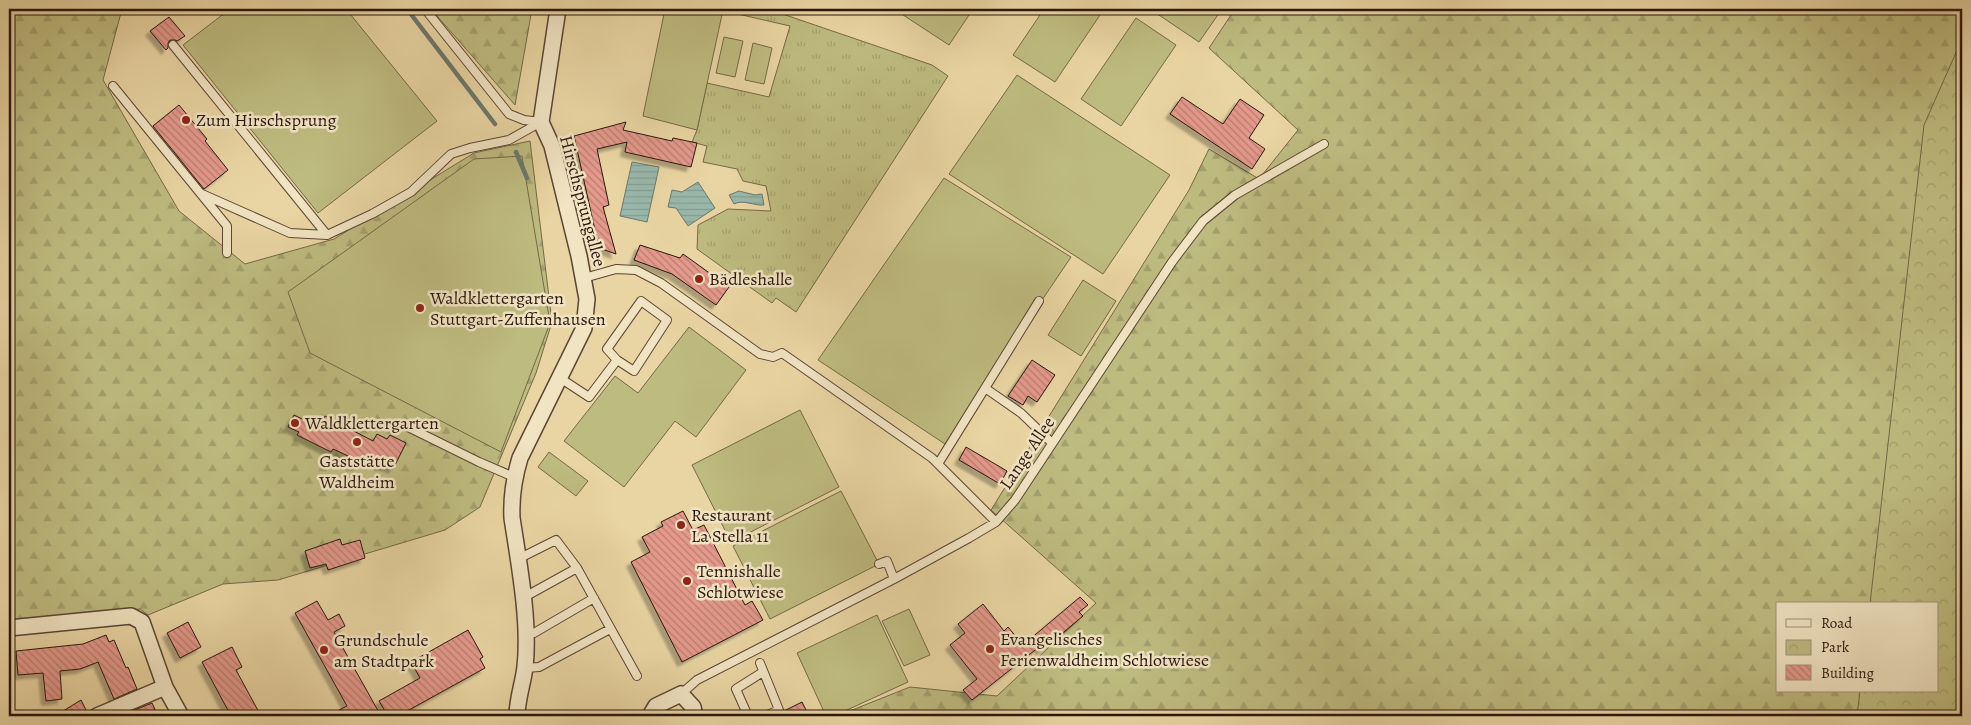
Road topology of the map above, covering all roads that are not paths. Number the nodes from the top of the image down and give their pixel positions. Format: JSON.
{"nodes":[{"id":1,"x":425,"y":9,"type":"edge"},
{"id":2,"x":558,"y":9,"type":"edge"},
{"id":3,"x":173,"y":45,"type":"dead end"},
{"id":4,"x":113,"y":86,"type":"dead end"},
{"id":5,"x":541,"y":122,"type":"junction"},
{"id":6,"x":1324,"y":144,"type":"dead end"},
{"id":7,"x":200,"y":194,"type":"junction"},
{"id":8,"x":327,"y":235,"type":"junction"},
{"id":9,"x":227,"y":253,"type":"dead end"},
{"id":10,"x":584,"y":278,"type":"junction"},
{"id":11,"x":1039,"y":301,"type":"dead end"},
{"id":12,"x":617,"y":360,"type":"junction"},
{"id":13,"x":560,"y":378,"type":"junction"},
{"id":14,"x":985,"y":388,"type":"junction"},
{"id":15,"x":408,"y":427,"type":"dead end"},
{"id":16,"x":1052,"y":444,"type":"junction"},
{"id":17,"x":938,"y":464,"type":"junction"},
{"id":18,"x":514,"y":477,"type":"junction"},
{"id":19,"x":996,"y":522,"type":"junction"},
{"id":20,"x":518,"y":559,"type":"junction"},
{"id":21,"x":879,"y":564,"type":"dead end"},
{"id":22,"x":578,"y":568,"type":"junction"},
{"id":23,"x":894,"y":579,"type":"junction"},
{"id":24,"x":522,"y":595,"type":"junction"},
{"id":25,"x":594,"y":598,"type":"junction"},
{"id":26,"x":9,"y":628,"type":"edge"},
{"id":27,"x":610,"y":630,"type":"junction"},
{"id":28,"x":526,"y":633,"type":"junction"},
{"id":29,"x":760,"y":663,"type":"dead end"},
{"id":30,"x":525,"y":668,"type":"junction"},
{"id":31,"x":763,"y":672,"type":"junction"},
{"id":32,"x":636,"y":676,"type":"dead end"},
{"id":33,"x":165,"y":687,"type":"junction"},
{"id":34,"x":681,"y":694,"type":"junction"},
{"id":35,"x":97,"y":716,"type":"edge"},
{"id":36,"x":181,"y":716,"type":"edge"},
{"id":37,"x":517,"y":716,"type":"edge"},
{"id":38,"x":650,"y":716,"type":"edge"},
{"id":39,"x":696,"y":716,"type":"edge"},
{"id":40,"x":748,"y":716,"type":"edge"},
{"id":41,"x":765,"y":716,"type":"edge"}],
"edges":[{"from":1,"to":5,"type":"lane"},
{"from":2,"to":5,"type":"street","name":"Hirschsprungallee"},
{"from":3,"to":8,"type":"lane"},
{"from":4,"to":7,"type":"lane"},
{"from":5,"to":8,"type":"lane"},
{"from":5,"to":10,"type":"street","name":"Hirschsprungallee"},
{"from":6,"to":16,"type":"lane","name":"Lange Allee"},
{"from":7,"to":8,"type":"lane"},
{"from":7,"to":9,"type":"lane"},
{"from":10,"to":13,"type":"street","name":"Hirschsprungallee"},
{"from":10,"to":17,"type":"lane"},
{"from":11,"to":14,"type":"lane"},
{"from":12,"to":12,"type":"lane"},
{"from":12,"to":13,"type":"lane"},
{"from":13,"to":18,"type":"street","name":"Hirschsprungallee"},
{"from":14,"to":16,"type":"lane"},
{"from":14,"to":17,"type":"lane"},
{"from":15,"to":18,"type":"lane"},
{"from":16,"to":19,"type":"lane","name":"Lange Allee"},
{"from":17,"to":19,"type":"lane"},
{"from":18,"to":20,"type":"street","name":"Hirschsprungallee"},
{"from":19,"to":23,"type":"lane","name":"Lange Allee"},
{"from":20,"to":22,"type":"lane"},
{"from":20,"to":24,"type":"street","name":"Hirschsprungallee"},
{"from":21,"to":23,"type":"lane"},
{"from":22,"to":24,"type":"lane"},
{"from":22,"to":25,"type":"lane"},
{"from":23,"to":34,"type":"lane","name":"Lange Allee"},
{"from":24,"to":28,"type":"street","name":"Hirschsprungallee"},
{"from":25,"to":27,"type":"lane"},
{"from":25,"to":28,"type":"lane"},
{"from":26,"to":33,"type":"street"},
{"from":27,"to":30,"type":"lane"},
{"from":27,"to":32,"type":"lane"},
{"from":28,"to":30,"type":"street","name":"Hirschsprungallee"},
{"from":29,"to":31,"type":"lane"},
{"from":30,"to":37,"type":"street","name":"Hirschsprungallee"},
{"from":31,"to":40,"type":"lane"},
{"from":31,"to":41,"type":"lane"},
{"from":33,"to":35,"type":"street"},
{"from":33,"to":36,"type":"street"},
{"from":34,"to":38,"type":"street"},
{"from":34,"to":39,"type":"street"}]}
